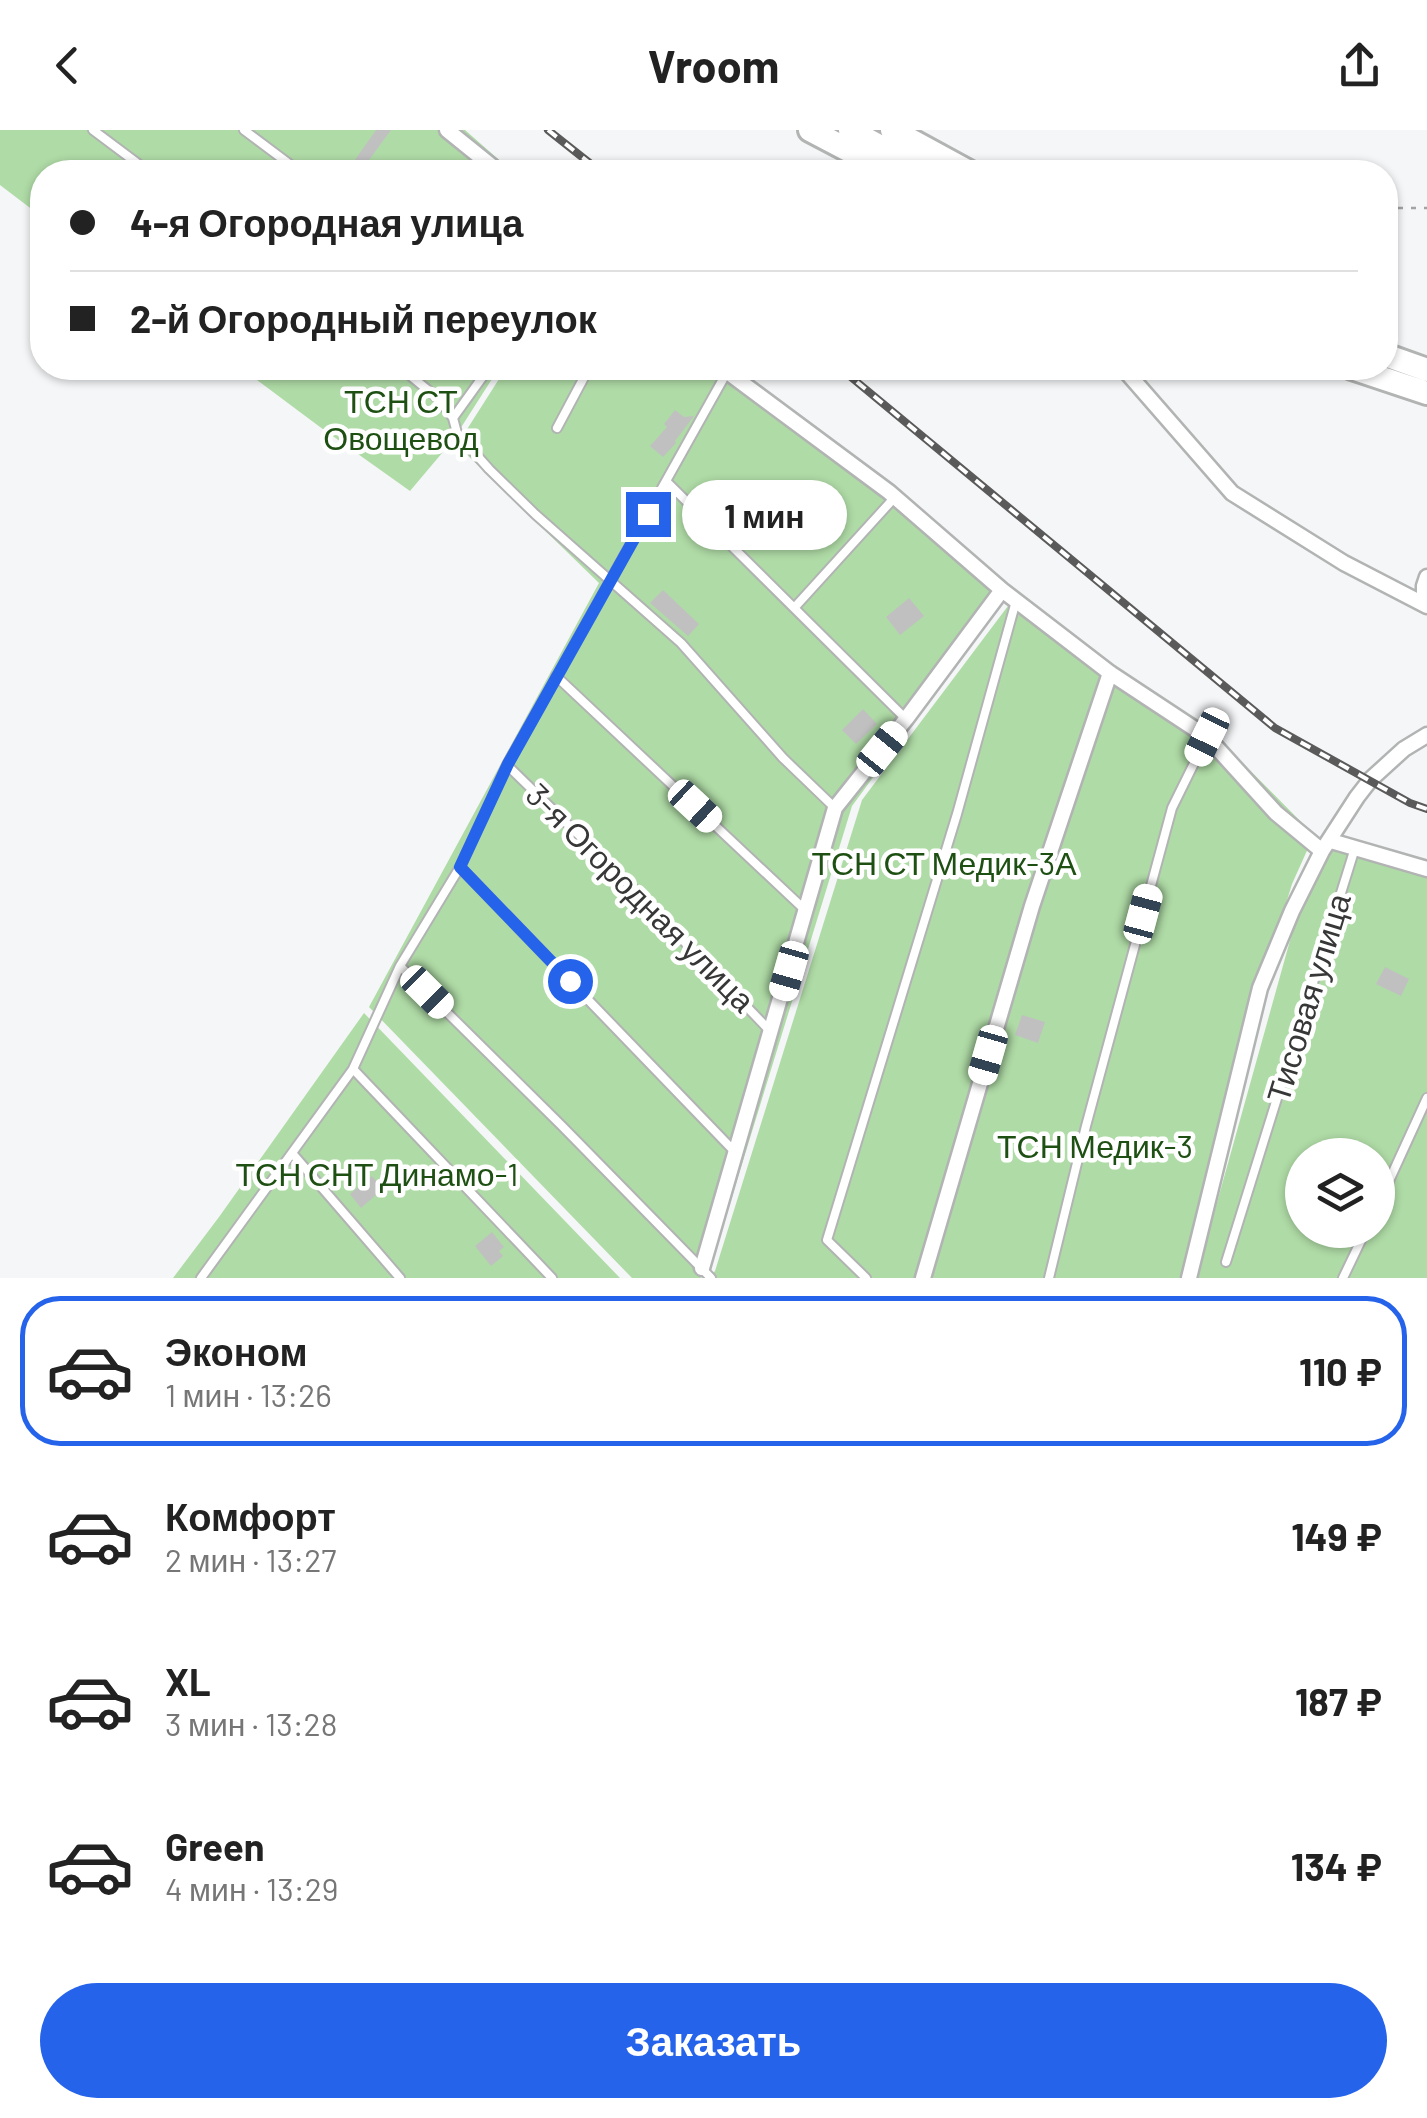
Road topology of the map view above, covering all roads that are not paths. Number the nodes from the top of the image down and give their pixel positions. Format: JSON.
{"nodes":[{"id":1,"x":93,"y":130,"type":"edge"},
{"id":2,"x":244,"y":130,"type":"edge"},
{"id":3,"x":447,"y":130,"type":"edge"},
{"id":4,"x":810,"y":130,"type":"edge"},
{"id":5,"x":892,"y":130,"type":"edge"},
{"id":6,"x":853,"y":152,"type":"edge"},
{"id":7,"x":133,"y":160,"type":"edge"},
{"id":8,"x":284,"y":160,"type":"edge"},
{"id":9,"x":484,"y":160,"type":"edge"},
{"id":10,"x":882,"y":160,"type":"edge"},
{"id":11,"x":947,"y":160,"type":"edge"},
{"id":12,"x":1398,"y":360,"type":"edge"},
{"id":13,"x":1427,"y":370,"type":"edge"},
{"id":14,"x":415,"y":380,"type":"edge"},
{"id":15,"x":480,"y":380,"type":"edge"},
{"id":16,"x":582,"y":380,"type":"edge"},
{"id":17,"x":719,"y":380,"type":"edge"},
{"id":18,"x":737,"y":380,"type":"edge"},
{"id":19,"x":1133,"y":380,"type":"edge"},
{"id":20,"x":1388,"y":380,"type":"edge"},
{"id":21,"x":1427,"y":393,"type":"edge"},
{"id":22,"x":453,"y":418,"type":"junction"},
{"id":23,"x":557,"y":428,"type":"dead end"},
{"id":24,"x":666,"y":480,"type":"junction"},
{"id":25,"x":895,"y":497,"type":"junction"},
{"id":26,"x":1427,"y":577,"type":"edge"},
{"id":27,"x":610,"y":580,"type":"junction"},
{"id":28,"x":1002,"y":590,"type":"junction"},
{"id":29,"x":1016,"y":601,"type":"junction"},
{"id":30,"x":1426,"y":605,"type":"edge"},
{"id":31,"x":795,"y":607,"type":"junction"},
{"id":32,"x":1110,"y":673,"type":"junction"},
{"id":33,"x":556,"y":676,"type":"junction"},
{"id":34,"x":906,"y":719,"type":"junction"},
{"id":35,"x":1427,"y":735,"type":"edge"},
{"id":36,"x":1207,"y":737,"type":"junction"},
{"id":37,"x":508,"y":764,"type":"junction"},
{"id":38,"x":835,"y":808,"type":"junction"},
{"id":39,"x":1326,"y":846,"type":"junction"},
{"id":40,"x":1355,"y":848,"type":"junction"},
{"id":41,"x":460,"y":867,"type":"junction"},
{"id":42,"x":1427,"y":869,"type":"edge"},
{"id":43,"x":806,"y":911,"type":"junction"},
{"id":44,"x":400,"y":966,"type":"junction"},
{"id":45,"x":771,"y":1032,"type":"junction"},
{"id":46,"x":353,"y":1069,"type":"junction"},
{"id":47,"x":1427,"y":1098,"type":"edge"},
{"id":48,"x":292,"y":1153,"type":"junction"},
{"id":49,"x":736,"y":1153,"type":"junction"},
{"id":50,"x":1395,"y":1167,"type":"edge"},
{"id":51,"x":1357,"y":1248,"type":"edge"},
{"id":52,"x":1226,"y":1262,"type":"dead end"},
{"id":53,"x":706,"y":1273,"type":"edge"},
{"id":54,"x":202,"y":1278,"type":"edge"},
{"id":55,"x":400,"y":1278,"type":"edge"},
{"id":56,"x":552,"y":1278,"type":"edge"},
{"id":57,"x":866,"y":1278,"type":"edge"},
{"id":58,"x":923,"y":1278,"type":"edge"},
{"id":59,"x":1049,"y":1278,"type":"edge"},
{"id":60,"x":1189,"y":1278,"type":"edge"},
{"id":61,"x":1343,"y":1278,"type":"edge"}],
"edges":[{"from":1,"to":7,"type":"lane"},
{"from":2,"to":8,"type":"lane"},
{"from":3,"to":9,"type":"street"},
{"from":4,"to":6,"type":"main road"},
{"from":5,"to":11,"type":"main road"},
{"from":6,"to":10,"type":"main road"},
{"from":12,"to":13,"type":"main road"},
{"from":14,"to":22,"type":"lane"},
{"from":15,"to":22,"type":"lane"},
{"from":16,"to":23,"type":"lane"},
{"from":17,"to":24,"type":"lane"},
{"from":18,"to":25,"type":"street"},
{"from":19,"to":30,"type":"street"},
{"from":20,"to":21,"type":"main road"},
{"from":22,"to":27,"type":"lane"},
{"from":24,"to":27,"type":"lane"},
{"from":24,"to":31,"type":"lane"},
{"from":25,"to":28,"type":"street"},
{"from":25,"to":31,"type":"lane"},
{"from":26,"to":30,"type":"street"},
{"from":27,"to":33,"type":"lane"},
{"from":27,"to":38,"type":"lane"},
{"from":28,"to":29,"type":"street"},
{"from":28,"to":34,"type":"street"},
{"from":29,"to":32,"type":"street"},
{"from":29,"to":57,"type":"lane"},
{"from":31,"to":34,"type":"lane"},
{"from":32,"to":36,"type":"street"},
{"from":32,"to":58,"type":"street"},
{"from":33,"to":37,"type":"lane"},
{"from":33,"to":43,"type":"lane"},
{"from":34,"to":38,"type":"street"},
{"from":35,"to":39,"type":"street"},
{"from":36,"to":39,"type":"street"},
{"from":36,"to":59,"type":"lane"},
{"from":37,"to":41,"type":"lane"},
{"from":37,"to":45,"type":"lane","name":"3-я Огородная улица"},
{"from":38,"to":43,"type":"street"},
{"from":39,"to":40,"type":"street"},
{"from":39,"to":60,"type":"street"},
{"from":40,"to":42,"type":"street"},
{"from":40,"to":52,"type":"lane","name":"Тисовая улица"},
{"from":41,"to":44,"type":"lane"},
{"from":41,"to":49,"type":"lane"},
{"from":43,"to":45,"type":"street"},
{"from":44,"to":46,"type":"lane"},
{"from":44,"to":53,"type":"lane"},
{"from":45,"to":49,"type":"street"},
{"from":46,"to":48,"type":"lane"},
{"from":46,"to":56,"type":"lane"},
{"from":47,"to":50,"type":"lane"},
{"from":48,"to":54,"type":"lane"},
{"from":48,"to":55,"type":"lane"},
{"from":49,"to":53,"type":"street"},
{"from":51,"to":61,"type":"lane"}]}
